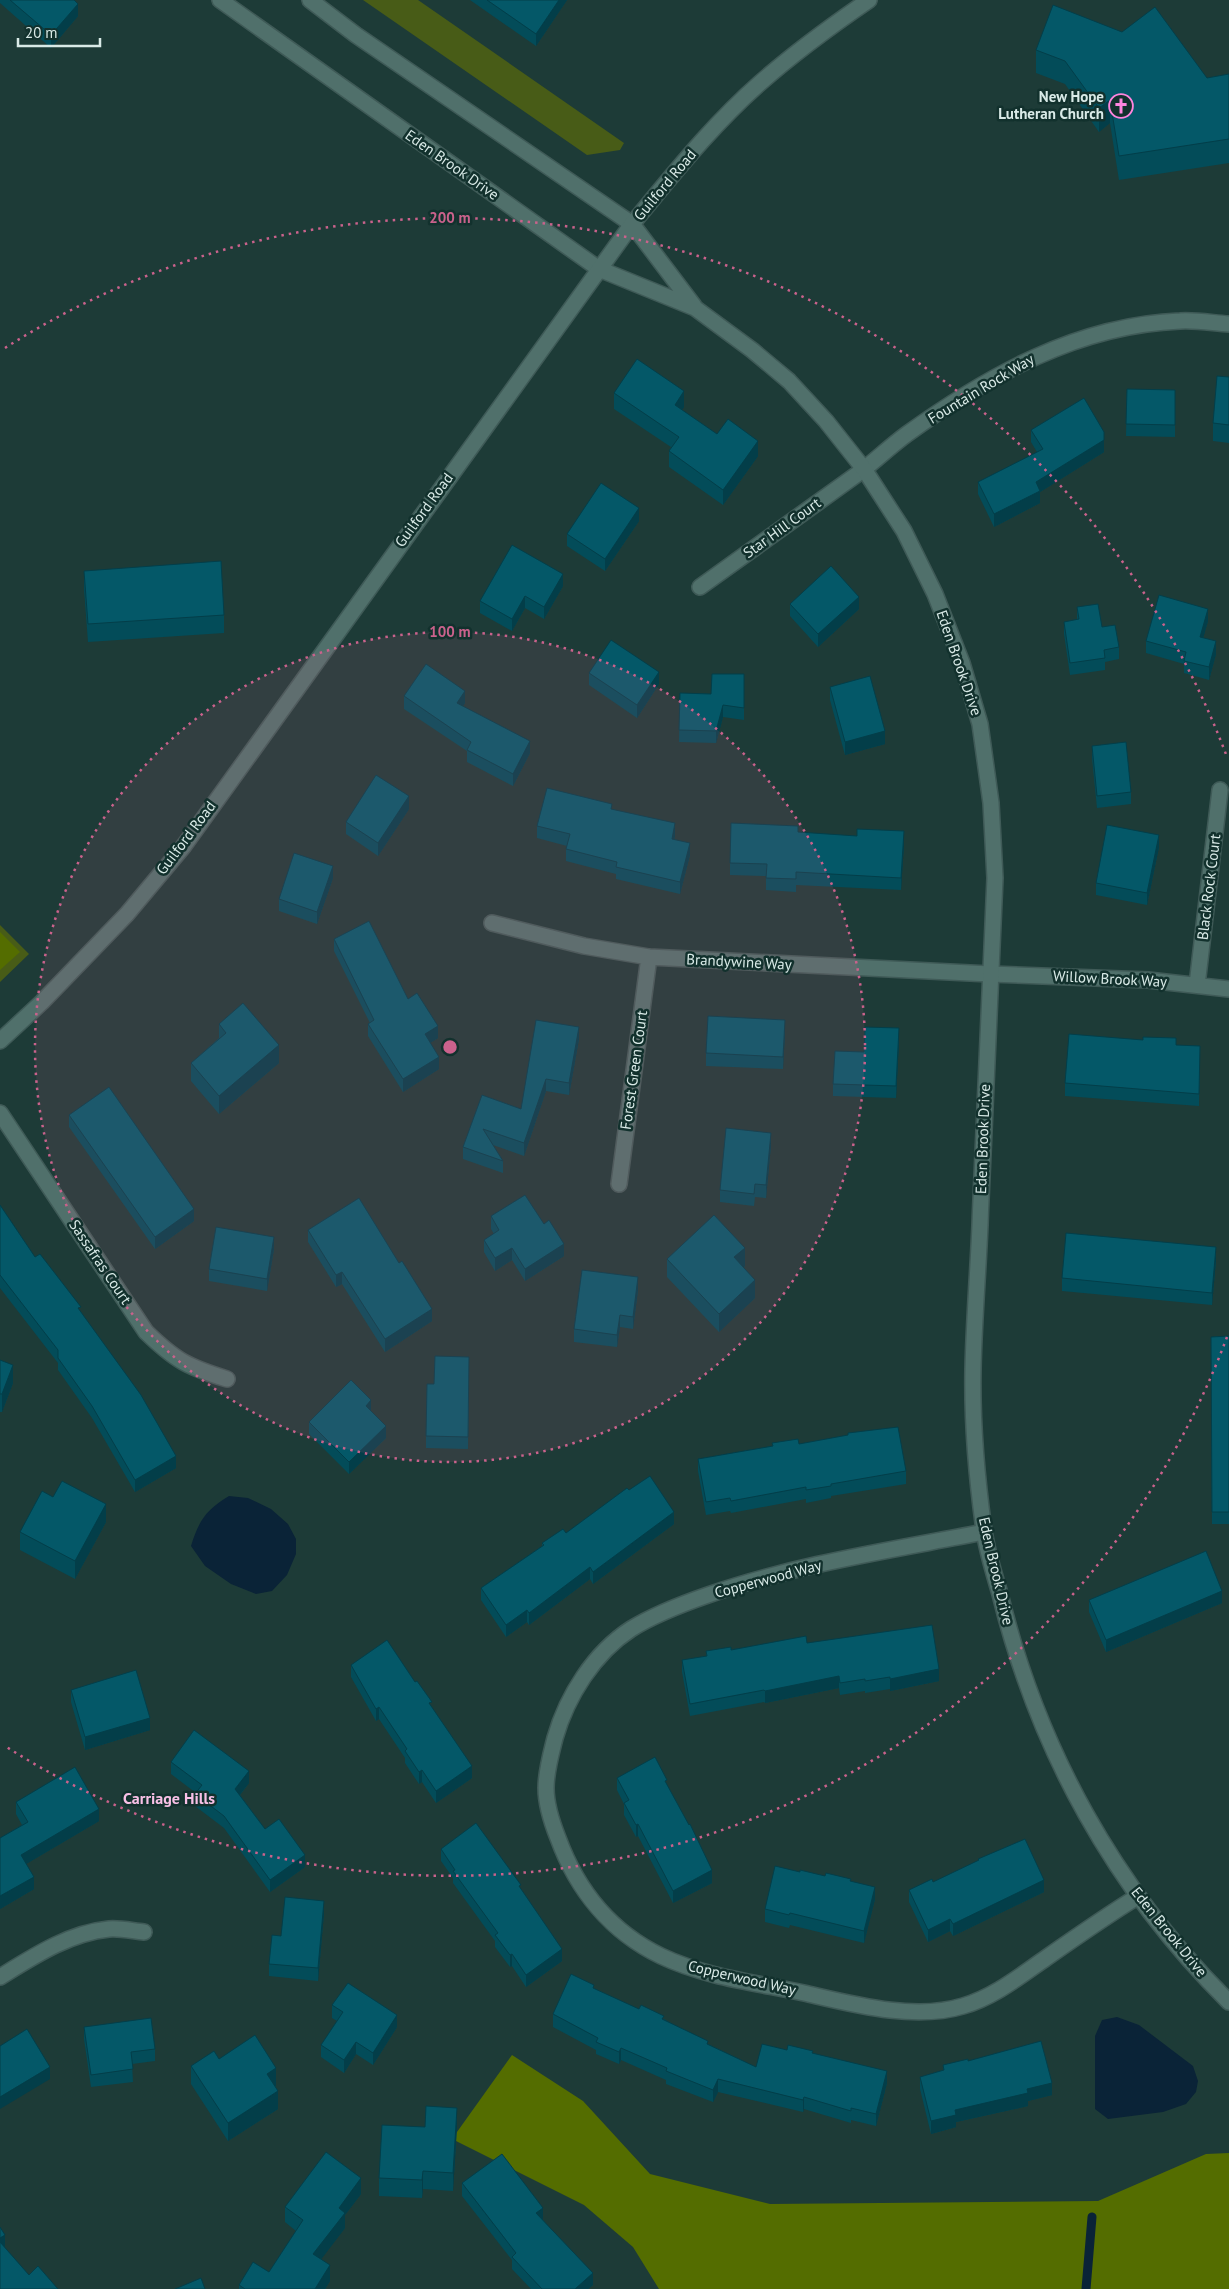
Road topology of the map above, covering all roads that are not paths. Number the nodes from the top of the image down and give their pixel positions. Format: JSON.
{"nodes":[{"id":1,"x":220,"y":0,"type":"edge"},
{"id":2,"x":310,"y":0,"type":"edge"},
{"id":3,"x":869,"y":0,"type":"edge"},
{"id":4,"x":632,"y":224,"type":"junction"},
{"id":5,"x":599,"y":269,"type":"junction"},
{"id":6,"x":695,"y":308,"type":"junction"},
{"id":7,"x":1229,"y":324,"type":"edge"},
{"id":8,"x":864,"y":469,"type":"junction"},
{"id":9,"x":700,"y":587,"type":"dead end"},
{"id":10,"x":1220,"y":790,"type":"dead end"},
{"id":11,"x":492,"y":923,"type":"dead end"},
{"id":12,"x":649,"y":957,"type":"junction"},
{"id":13,"x":990,"y":974,"type":"junction"},
{"id":14,"x":1197,"y":985,"type":"junction"},
{"id":15,"x":1229,"y":989,"type":"edge"},
{"id":16,"x":0,"y":1041,"type":"edge"},
{"id":17,"x":0,"y":1113,"type":"edge"},
{"id":18,"x":618,"y":1184,"type":"dead end"},
{"id":19,"x":227,"y":1379,"type":"dead end"},
{"id":20,"x":984,"y":1532,"type":"junction"},
{"id":21,"x":1137,"y":1897,"type":"junction"},
{"id":22,"x":144,"y":1932,"type":"dead end"},
{"id":23,"x":0,"y":1977,"type":"edge"},
{"id":24,"x":1229,"y":2002,"type":"edge"}],
"edges":[{"from":1,"to":5,"type":"street","name":"Eden Brook Drive"},
{"from":2,"to":4,"type":"street","name":"Eden Brook Drive"},
{"from":3,"to":4,"type":"street","name":"Guilford Road"},
{"from":4,"to":5,"type":"street","name":"Guilford Road"},
{"from":4,"to":6,"type":"street","name":"Eden Brook Drive"},
{"from":5,"to":6,"type":"street","name":"Eden Brook Drive"},
{"from":5,"to":16,"type":"street","name":"Guilford Road"},
{"from":6,"to":8,"type":"street","name":"Eden Brook Drive"},
{"from":7,"to":8,"type":"street","name":"Fountain Rock Way"},
{"from":8,"to":9,"type":"street","name":"Star Hill Court"},
{"from":8,"to":13,"type":"street","name":"Eden Brook Drive"},
{"from":10,"to":14,"type":"street","name":"Black Rock Court"},
{"from":11,"to":12,"type":"street","name":"Brandywine Way"},
{"from":12,"to":13,"type":"street","name":"Brandywine Way"},
{"from":12,"to":18,"type":"street","name":"Forest Green Court"},
{"from":13,"to":14,"type":"street","name":"Willow Brook Way"},
{"from":13,"to":20,"type":"street","name":"Eden Brook Drive"},
{"from":14,"to":15,"type":"street","name":"Willow Brook Way"},
{"from":17,"to":19,"type":"street","name":"Sassafras Court"},
{"from":20,"to":21,"type":"street","name":"Eden Brook Drive"},
{"from":20,"to":21,"type":"street","name":"Copperwood Way"},
{"from":21,"to":24,"type":"street","name":"Eden Brook Drive"},
{"from":22,"to":23,"type":"street"}]}
